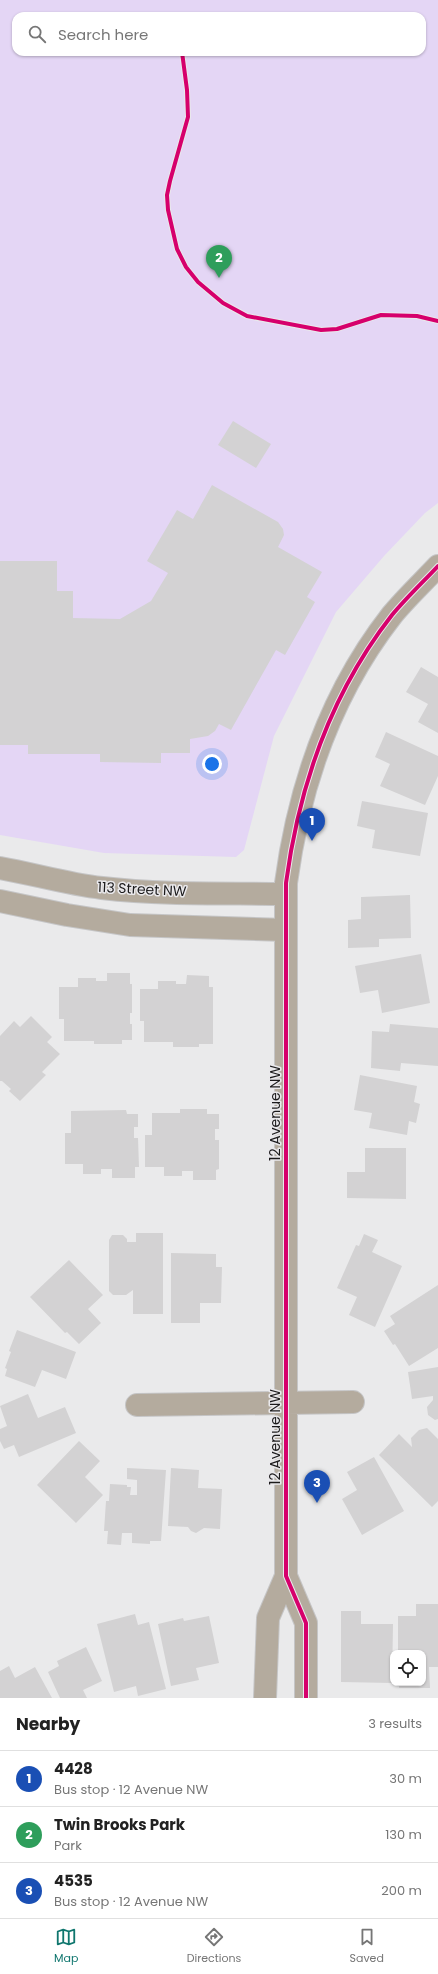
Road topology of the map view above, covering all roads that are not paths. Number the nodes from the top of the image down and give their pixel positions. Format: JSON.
{"nodes":[{"id":1,"x":438,"y":566,"type":"edge"},
{"id":2,"x":0,"y":868,"type":"edge"},
{"id":3,"x":286,"y":894,"type":"junction"},
{"id":4,"x":0,"y":901,"type":"edge"},
{"id":5,"x":285,"y":930,"type":"junction"},
{"id":6,"x":353,"y":1402,"type":"dead end"},
{"id":7,"x":286,"y":1404,"type":"junction"},
{"id":8,"x":137,"y":1405,"type":"dead end"},
{"id":9,"x":286,"y":1576,"type":"junction"},
{"id":10,"x":265,"y":1698,"type":"edge"},
{"id":11,"x":306,"y":1698,"type":"edge"}],
"edges":[{"from":1,"to":3,"type":"street","name":"12 Avenue NW"},
{"from":2,"to":3,"type":"street","name":"113 Street NW"},
{"from":3,"to":5,"type":"street","name":"12 Avenue NW"},
{"from":4,"to":5,"type":"street"},
{"from":5,"to":7,"type":"street","name":"12 Avenue NW"},
{"from":6,"to":7,"type":"street","name":"12 Avenue NW"},
{"from":7,"to":8,"type":"street","name":"12 Avenue NW"},
{"from":7,"to":9,"type":"street","name":"12 Avenue NW"},
{"from":9,"to":10,"type":"street","name":"12 Avenue NW"},
{"from":9,"to":11,"type":"street","name":"12 Avenue NW"}]}
